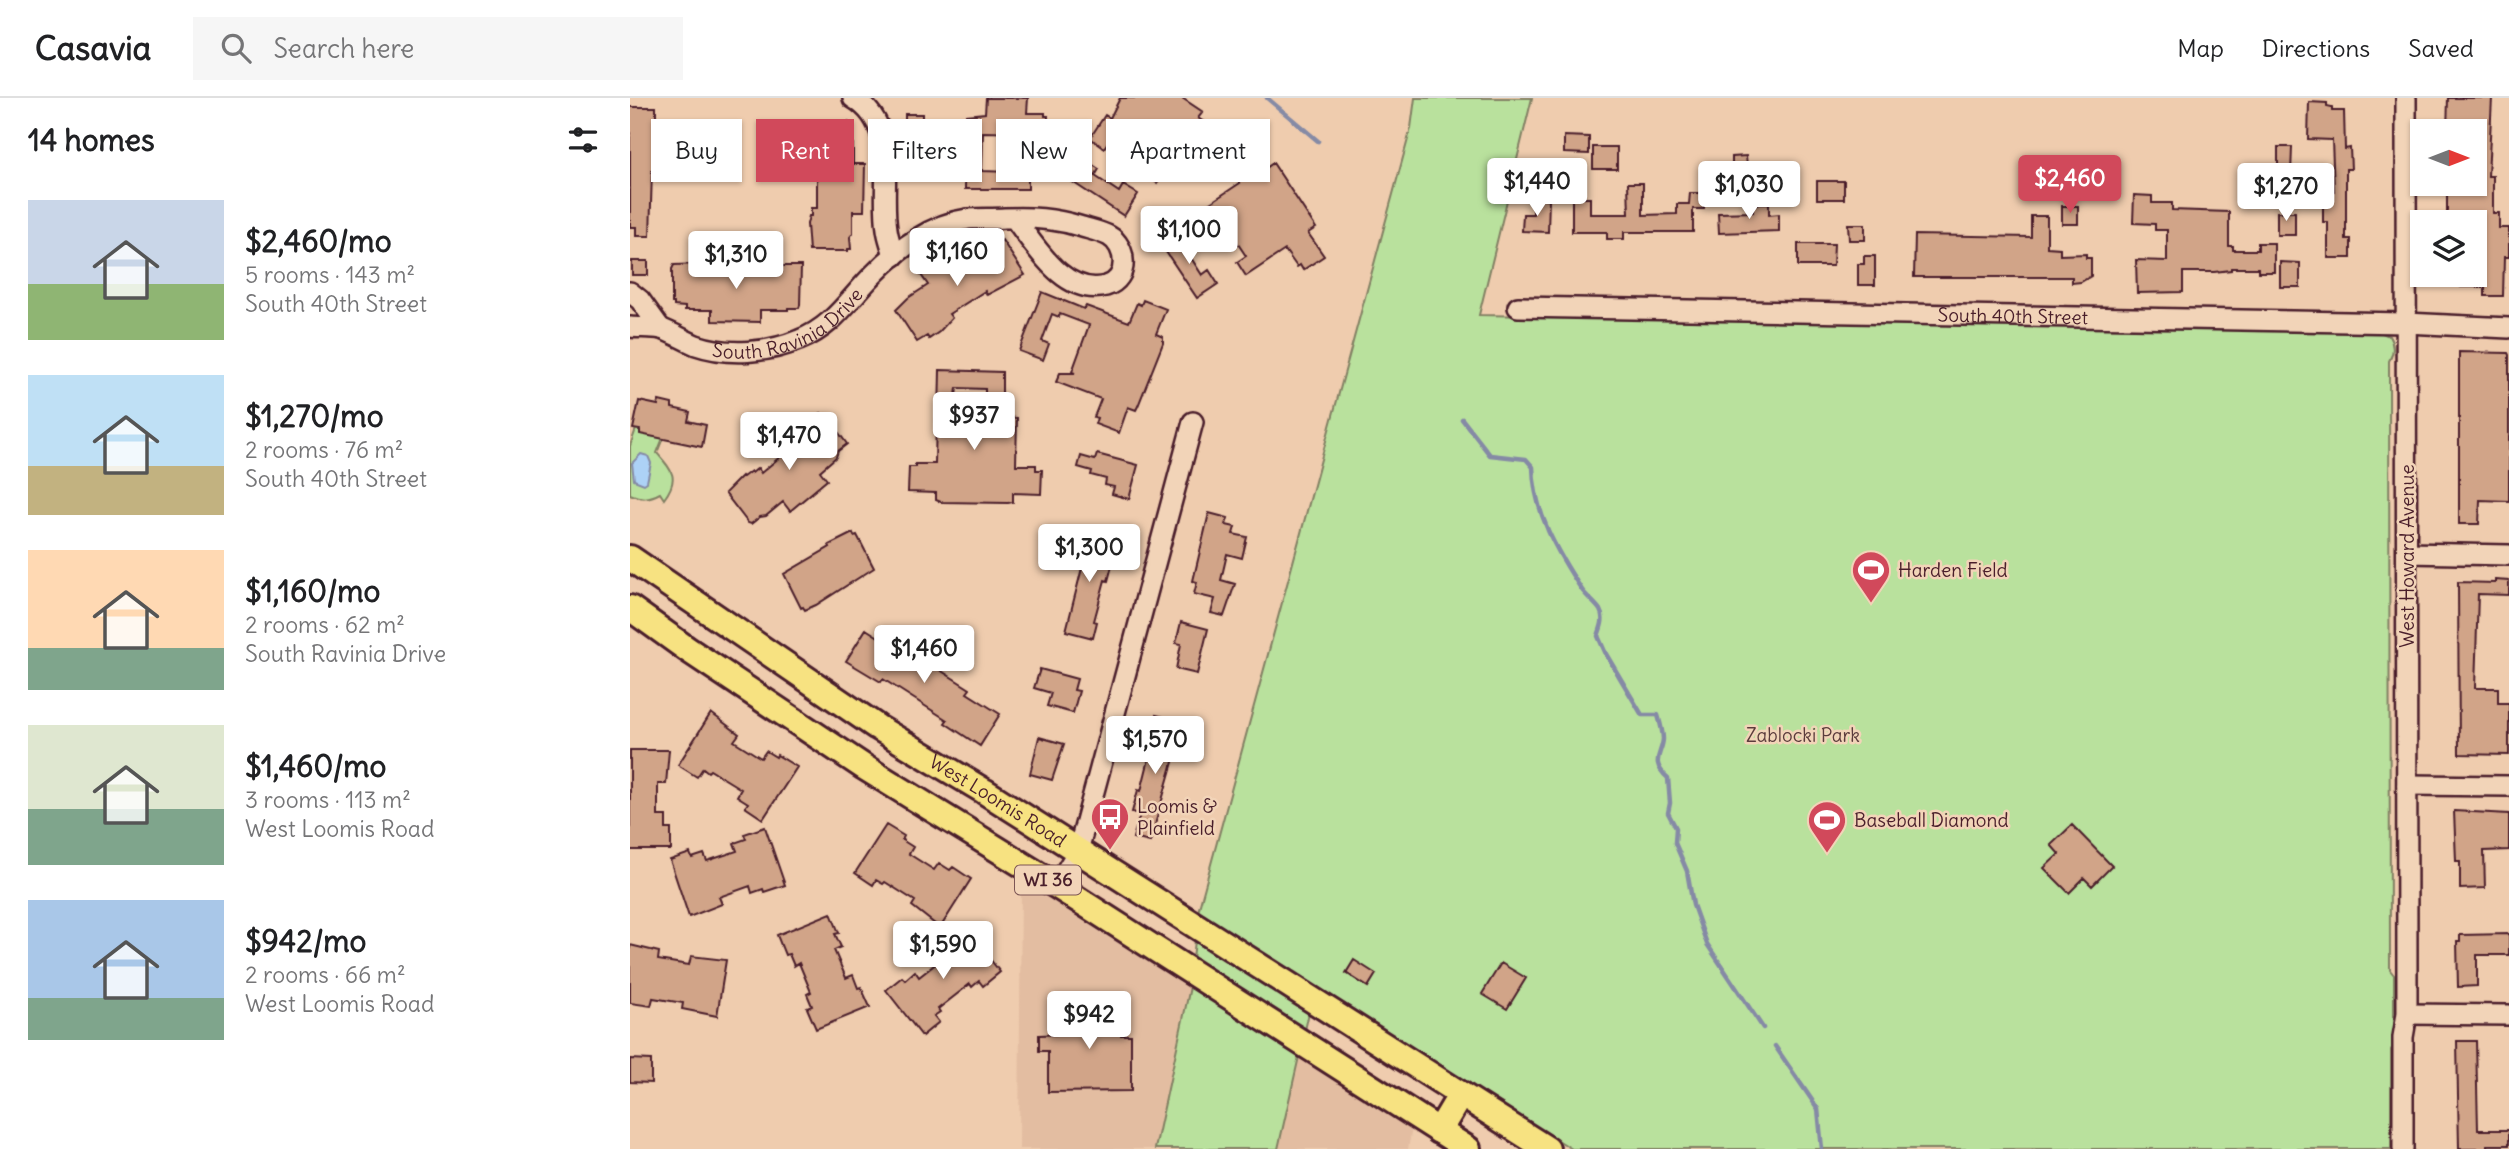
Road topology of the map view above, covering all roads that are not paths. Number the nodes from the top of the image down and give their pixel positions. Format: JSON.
{"nodes":[{"id":1,"x":853,"y":98,"type":"edge"},
{"id":2,"x":2406,"y":98,"type":"edge"},
{"id":3,"x":1014,"y":218,"type":"junction"},
{"id":4,"x":894,"y":256,"type":"junction"},
{"id":5,"x":630,"y":292,"type":"edge"},
{"id":6,"x":1518,"y":307,"type":"dead end"},
{"id":7,"x":2406,"y":323,"type":"junction"},
{"id":8,"x":630,"y":327,"type":"edge"},
{"id":9,"x":2509,"y":328,"type":"edge"},
{"id":10,"x":661,"y":329,"type":"junction"},
{"id":11,"x":1193,"y":422,"type":"dead end"},
{"id":12,"x":2407,"y":553,"type":"junction"},
{"id":13,"x":2509,"y":555,"type":"edge"},
{"id":14,"x":630,"y":558,"type":"edge"},
{"id":15,"x":630,"y":608,"type":"edge"},
{"id":16,"x":2407,"y":785,"type":"junction"},
{"id":17,"x":2509,"y":786,"type":"edge"},
{"id":18,"x":1078,"y":851,"type":"junction"},
{"id":19,"x":1057,"y":886,"type":"junction"},
{"id":20,"x":2407,"y":1014,"type":"junction"},
{"id":21,"x":2509,"y":1015,"type":"edge"},
{"id":22,"x":1461,"y":1094,"type":"junction"},
{"id":23,"x":1439,"y":1131,"type":"junction"},
{"id":24,"x":1468,"y":1149,"type":"edge"},
{"id":25,"x":1547,"y":1149,"type":"edge"},
{"id":26,"x":2403,"y":1149,"type":"edge"},
{"id":27,"x":2413,"y":1149,"type":"edge"}],
"edges":[{"from":1,"to":4,"type":"street"},
{"from":2,"to":7,"type":"street","name":"West Howard Avenue"},
{"from":3,"to":3,"type":"street","name":"South Ravinia Drive"},
{"from":3,"to":4,"type":"street","name":"South Ravinia Drive"},
{"from":4,"to":10,"type":"street","name":"South Ravinia Drive"},
{"from":5,"to":10,"type":"street"},
{"from":6,"to":7,"type":"street","name":"South 40th Street"},
{"from":7,"to":9,"type":"street","name":"South 40th Street"},
{"from":7,"to":12,"type":"street","name":"West Howard Avenue"},
{"from":8,"to":10,"type":"street","name":"South Ravinia Drive"},
{"from":11,"to":18,"type":"street"},
{"from":12,"to":13,"type":"street"},
{"from":12,"to":16,"type":"street","name":"West Howard Avenue"},
{"from":14,"to":18,"type":"main road","name":"West Loomis Road","number":"WI 36"},
{"from":15,"to":19,"type":"main road","name":"West Loomis Road","number":"WI 36"},
{"from":16,"to":17,"type":"street"},
{"from":16,"to":20,"type":"street","name":"West Howard Avenue"},
{"from":18,"to":19,"type":"street"},
{"from":18,"to":22,"type":"main road","name":"West Loomis Road","number":"WI 36"},
{"from":19,"to":23,"type":"main road","name":"West Loomis Road","number":"WI 36"},
{"from":20,"to":21,"type":"street"},
{"from":20,"to":26,"type":"street","name":"West Howard Avenue"},
{"from":20,"to":27,"type":"street","name":"West Howard Avenue"},
{"from":22,"to":23,"type":"main road"},
{"from":22,"to":25,"type":"main road","name":"West Loomis Road","number":"WI 36"},
{"from":23,"to":24,"type":"main road","name":"West Loomis Road","number":"WI 36"}]}
